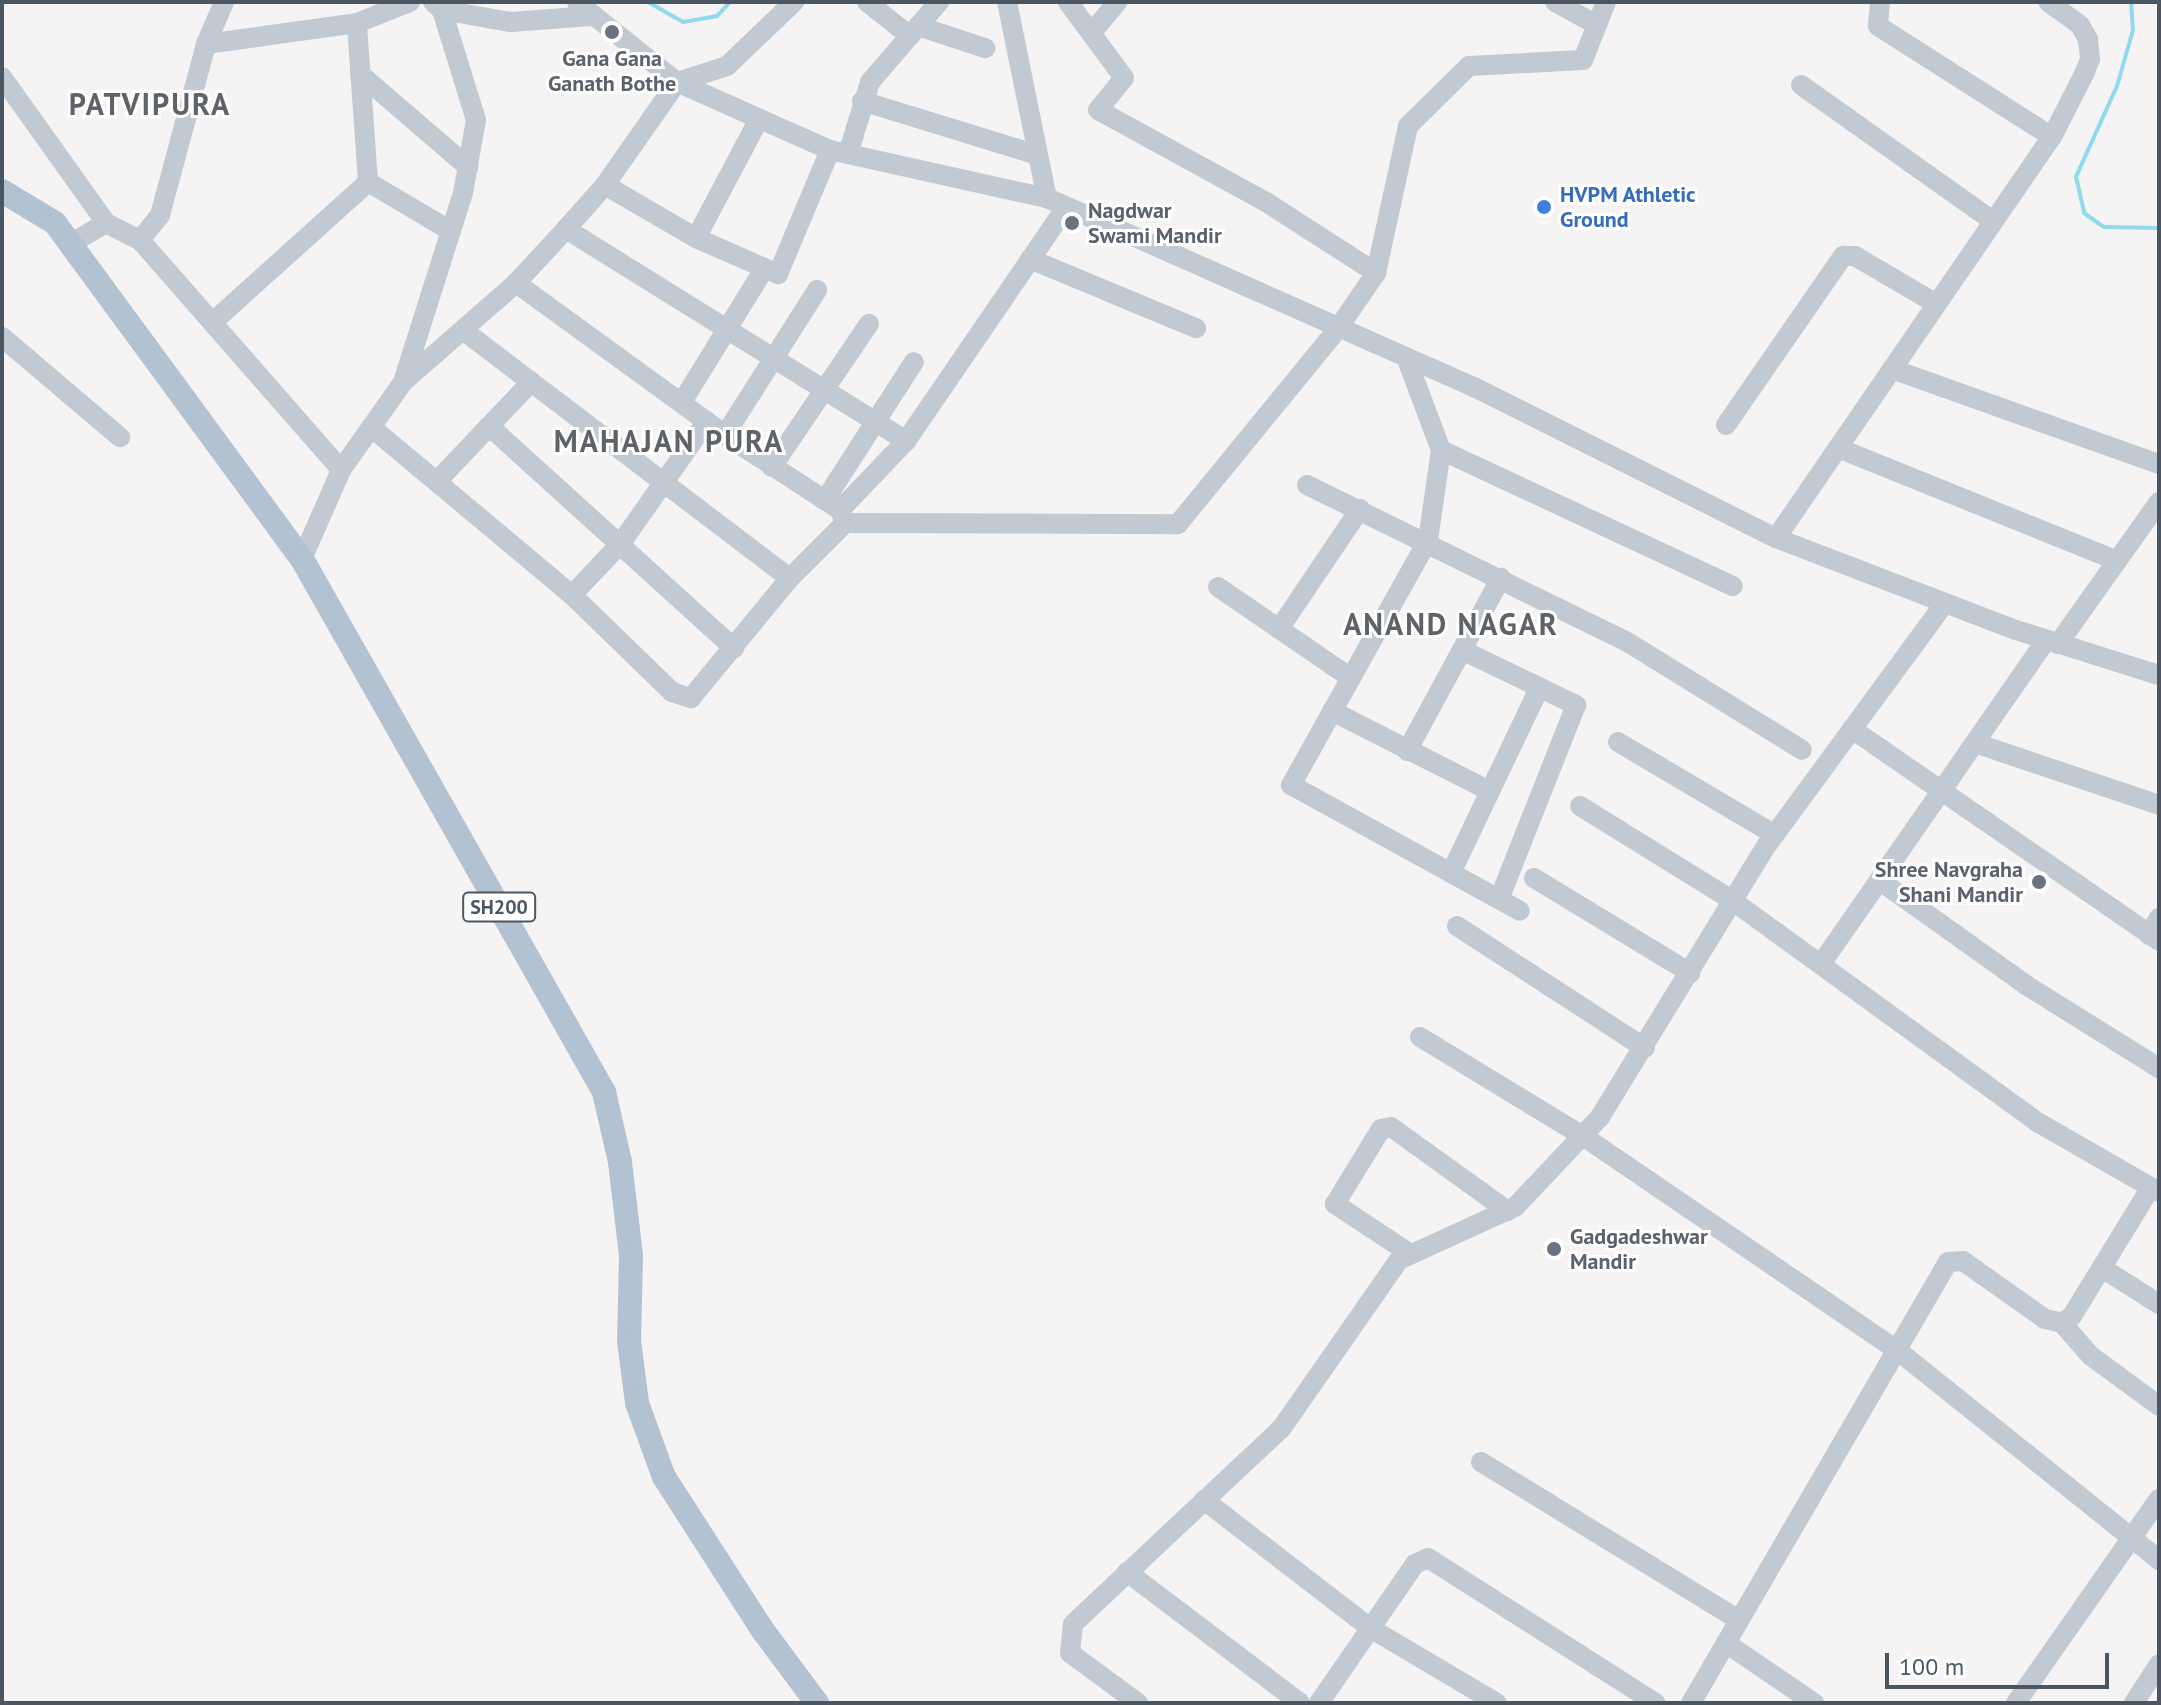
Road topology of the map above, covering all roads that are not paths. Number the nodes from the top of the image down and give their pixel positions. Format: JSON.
{"nodes":[{"id":1,"x":224,"y":2,"type":"edge"},
{"id":2,"x":794,"y":2,"type":"edge"},
{"id":3,"x":867,"y":2,"type":"edge"},
{"id":4,"x":939,"y":2,"type":"edge"},
{"id":5,"x":1007,"y":2,"type":"edge"},
{"id":6,"x":1117,"y":2,"type":"edge"},
{"id":7,"x":1555,"y":2,"type":"edge"},
{"id":8,"x":1606,"y":2,"type":"edge"},
{"id":9,"x":1880,"y":2,"type":"edge"},
{"id":10,"x":2048,"y":2,"type":"edge"},
{"id":11,"x":1072,"y":3,"type":"edge"},
{"id":12,"x":399,"y":4,"type":"edge"},
{"id":13,"x":438,"y":6,"type":"edge"},
{"id":14,"x":584,"y":9,"type":"edge"},
{"id":15,"x":357,"y":23,"type":"junction"},
{"id":16,"x":1597,"y":25,"type":"junction"},
{"id":17,"x":914,"y":31,"type":"junction"},
{"id":18,"x":1093,"y":31,"type":"junction"},
{"id":19,"x":206,"y":44,"type":"junction"},
{"id":20,"x":985,"y":48,"type":"dead end"},
{"id":21,"x":360,"y":74,"type":"junction"},
{"id":22,"x":2,"y":77,"type":"edge"},
{"id":23,"x":677,"y":82,"type":"junction"},
{"id":24,"x":1801,"y":85,"type":"dead end"},
{"id":25,"x":862,"y":101,"type":"junction"},
{"id":26,"x":759,"y":119,"type":"junction"},
{"id":27,"x":2052,"y":137,"type":"junction"},
{"id":28,"x":839,"y":151,"type":"junction"},
{"id":29,"x":1038,"y":155,"type":"junction"},
{"id":30,"x":468,"y":167,"type":"junction"},
{"id":31,"x":368,"y":182,"type":"junction"},
{"id":32,"x":605,"y":185,"type":"junction"},
{"id":33,"x":2,"y":191,"type":"edge"},
{"id":34,"x":1057,"y":203,"type":"junction"},
{"id":35,"x":1993,"y":221,"type":"junction"},
{"id":36,"x":106,"y":223,"type":"junction"},
{"id":37,"x":566,"y":229,"type":"junction"},
{"id":38,"x":451,"y":231,"type":"junction"},
{"id":39,"x":696,"y":238,"type":"junction"},
{"id":40,"x":140,"y":240,"type":"junction"},
{"id":41,"x":70,"y":244,"type":"junction"},
{"id":42,"x":1030,"y":259,"type":"junction"},
{"id":43,"x":764,"y":269,"type":"junction"},
{"id":44,"x":1376,"y":273,"type":"junction"},
{"id":45,"x":516,"y":283,"type":"junction"},
{"id":46,"x":817,"y":290,"type":"dead end"},
{"id":47,"x":1935,"y":303,"type":"junction"},
{"id":48,"x":215,"y":320,"type":"junction"},
{"id":49,"x":869,"y":324,"type":"dead end"},
{"id":50,"x":1339,"y":327,"type":"junction"},
{"id":51,"x":1196,"y":328,"type":"dead end"},
{"id":52,"x":464,"y":331,"type":"junction"},
{"id":53,"x":726,"y":332,"type":"junction"},
{"id":54,"x":2,"y":337,"type":"edge"},
{"id":55,"x":1406,"y":357,"type":"junction"},
{"id":56,"x":774,"y":361,"type":"junction"},
{"id":57,"x":914,"y":362,"type":"dead end"},
{"id":58,"x":1892,"y":369,"type":"junction"},
{"id":59,"x":403,"y":382,"type":"junction"},
{"id":60,"x":531,"y":382,"type":"junction"},
{"id":61,"x":826,"y":390,"type":"junction"},
{"id":62,"x":682,"y":402,"type":"junction"},
{"id":63,"x":707,"y":421,"type":"junction"},
{"id":64,"x":877,"y":422,"type":"junction"},
{"id":65,"x":1726,"y":425,"type":"dead end"},
{"id":66,"x":489,"y":426,"type":"junction"},
{"id":67,"x":371,"y":427,"type":"junction"},
{"id":68,"x":725,"y":435,"type":"junction"},
{"id":69,"x":120,"y":437,"type":"dead end"},
{"id":70,"x":906,"y":441,"type":"junction"},
{"id":71,"x":1838,"y":448,"type":"junction"},
{"id":72,"x":1441,"y":450,"type":"junction"},
{"id":73,"x":2159,"y":464,"type":"edge"},
{"id":74,"x":772,"y":467,"type":"junction"},
{"id":75,"x":341,"y":470,"type":"junction"},
{"id":76,"x":439,"y":479,"type":"junction"},
{"id":77,"x":666,"y":483,"type":"junction"},
{"id":78,"x":1307,"y":485,"type":"dead end"},
{"id":79,"x":2159,"y":502,"type":"edge"},
{"id":80,"x":1360,"y":509,"type":"junction"},
{"id":81,"x":837,"y":511,"type":"junction"},
{"id":82,"x":1776,"y":538,"type":"junction"},
{"id":83,"x":1428,"y":540,"type":"junction"},
{"id":84,"x":621,"y":543,"type":"junction"},
{"id":85,"x":302,"y":559,"type":"junction"},
{"id":86,"x":2117,"y":561,"type":"junction"},
{"id":87,"x":790,"y":578,"type":"junction"},
{"id":88,"x":1501,"y":578,"type":"junction"},
{"id":89,"x":1733,"y":586,"type":"dead end"},
{"id":90,"x":1218,"y":587,"type":"dead end"},
{"id":91,"x":572,"y":595,"type":"junction"},
{"id":92,"x":1945,"y":603,"type":"junction"},
{"id":93,"x":1279,"y":629,"type":"junction"},
{"id":94,"x":2052,"y":642,"type":"junction"},
{"id":95,"x":734,"y":648,"type":"junction"},
{"id":96,"x":1462,"y":650,"type":"junction"},
{"id":97,"x":2159,"y":675,"type":"edge"},
{"id":98,"x":1351,"y":678,"type":"junction"},
{"id":99,"x":1538,"y":691,"type":"junction"},
{"id":100,"x":1332,"y":711,"type":"junction"},
{"id":101,"x":1852,"y":729,"type":"junction"},
{"id":102,"x":1618,"y":742,"type":"dead end"},
{"id":103,"x":1975,"y":743,"type":"junction"},
{"id":104,"x":1802,"y":750,"type":"dead end"},
{"id":105,"x":1407,"y":751,"type":"junction"},
{"id":106,"x":1488,"y":790,"type":"junction"},
{"id":107,"x":1941,"y":792,"type":"junction"},
{"id":108,"x":2159,"y":805,"type":"edge"},
{"id":109,"x":1580,"y":806,"type":"dead end"},
{"id":110,"x":1775,"y":835,"type":"junction"},
{"id":111,"x":1451,"y":873,"type":"junction"},
{"id":112,"x":1534,"y":878,"type":"dead end"},
{"id":113,"x":1879,"y":880,"type":"junction"},
{"id":114,"x":1499,"y":899,"type":"junction"},
{"id":115,"x":1733,"y":901,"type":"junction"},
{"id":116,"x":1520,"y":911,"type":"dead end"},
{"id":117,"x":1457,"y":926,"type":"dead end"},
{"id":118,"x":2156,"y":932,"type":"edge"},
{"id":119,"x":1821,"y":964,"type":"junction"},
{"id":120,"x":1690,"y":973,"type":"junction"},
{"id":121,"x":1420,"y":1037,"type":"dead end"},
{"id":122,"x":1645,"y":1048,"type":"junction"},
{"id":123,"x":2159,"y":1068,"type":"edge"},
{"id":124,"x":1583,"y":1136,"type":"junction"},
{"id":125,"x":2155,"y":1189,"type":"edge"},
{"id":126,"x":1508,"y":1211,"type":"junction"},
{"id":127,"x":1409,"y":1253,"type":"junction"},
{"id":128,"x":2102,"y":1268,"type":"junction"},
{"id":129,"x":2159,"y":1304,"type":"edge"},
{"id":130,"x":2062,"y":1323,"type":"junction"},
{"id":131,"x":1897,"y":1350,"type":"junction"},
{"id":132,"x":2159,"y":1406,"type":"edge"},
{"id":133,"x":1481,"y":1462,"type":"dead end"},
{"id":134,"x":2159,"y":1499,"type":"edge"},
{"id":135,"x":1204,"y":1500,"type":"junction"},
{"id":136,"x":2127,"y":1539,"type":"junction"},
{"id":137,"x":2159,"y":1560,"type":"edge"},
{"id":138,"x":1127,"y":1572,"type":"junction"},
{"id":139,"x":1739,"y":1620,"type":"junction"},
{"id":140,"x":1370,"y":1628,"type":"junction"},
{"id":141,"x":1726,"y":1643,"type":"junction"},
{"id":142,"x":2159,"y":1664,"type":"edge"},
{"id":143,"x":2143,"y":1700,"type":"edge"},
{"id":144,"x":817,"y":1703,"type":"edge"},
{"id":145,"x":1138,"y":1703,"type":"edge"},
{"id":146,"x":1300,"y":1703,"type":"edge"},
{"id":147,"x":1319,"y":1703,"type":"edge"},
{"id":148,"x":1497,"y":1703,"type":"edge"},
{"id":149,"x":1656,"y":1703,"type":"edge"},
{"id":150,"x":1691,"y":1703,"type":"edge"},
{"id":151,"x":1814,"y":1703,"type":"edge"},
{"id":152,"x":2016,"y":1703,"type":"edge"}],
"edges":[{"from":1,"to":19,"type":"street"},
{"from":2,"to":23,"type":"street"},
{"from":3,"to":17,"type":"street"},
{"from":4,"to":17,"type":"street"},
{"from":5,"to":29,"type":"street"},
{"from":6,"to":18,"type":"street"},
{"from":7,"to":16,"type":"street"},
{"from":8,"to":16,"type":"street"},
{"from":9,"to":27,"type":"street"},
{"from":10,"to":27,"type":"street"},
{"from":11,"to":18,"type":"street"},
{"from":12,"to":15,"type":"street"},
{"from":13,"to":14,"type":"street"},
{"from":13,"to":30,"type":"street"},
{"from":14,"to":23,"type":"street"},
{"from":15,"to":19,"type":"street"},
{"from":15,"to":21,"type":"street"},
{"from":16,"to":44,"type":"street"},
{"from":17,"to":20,"type":"street"},
{"from":17,"to":25,"type":"street"},
{"from":18,"to":44,"type":"street"},
{"from":19,"to":40,"type":"street"},
{"from":21,"to":30,"type":"street"},
{"from":21,"to":31,"type":"street"},
{"from":22,"to":36,"type":"street"},
{"from":23,"to":26,"type":"street"},
{"from":23,"to":32,"type":"street"},
{"from":24,"to":35,"type":"street"},
{"from":25,"to":28,"type":"street"},
{"from":25,"to":29,"type":"street"},
{"from":26,"to":28,"type":"street"},
{"from":26,"to":39,"type":"street"},
{"from":27,"to":35,"type":"street"},
{"from":28,"to":34,"type":"street"},
{"from":28,"to":43,"type":"street"},
{"from":29,"to":34,"type":"street"},
{"from":30,"to":38,"type":"street"},
{"from":31,"to":38,"type":"street"},
{"from":31,"to":48,"type":"street"},
{"from":32,"to":37,"type":"street"},
{"from":32,"to":39,"type":"street"},
{"from":33,"to":41,"type":"main road","number":"SH200"},
{"from":34,"to":42,"type":"street"},
{"from":34,"to":50,"type":"street"},
{"from":35,"to":47,"type":"street"},
{"from":36,"to":40,"type":"street"},
{"from":36,"to":41,"type":"street"},
{"from":37,"to":45,"type":"street"},
{"from":37,"to":53,"type":"street"},
{"from":38,"to":59,"type":"street"},
{"from":39,"to":43,"type":"street"},
{"from":40,"to":48,"type":"street"},
{"from":41,"to":85,"type":"main road","number":"SH200"},
{"from":42,"to":51,"type":"street"},
{"from":42,"to":70,"type":"street"},
{"from":43,"to":53,"type":"street"},
{"from":44,"to":50,"type":"street"},
{"from":45,"to":52,"type":"street"},
{"from":45,"to":62,"type":"street"},
{"from":46,"to":56,"type":"street"},
{"from":47,"to":58,"type":"street"},
{"from":47,"to":65,"type":"street"},
{"from":48,"to":75,"type":"street"},
{"from":49,"to":61,"type":"street"},
{"from":50,"to":55,"type":"street"},
{"from":50,"to":81,"type":"street"},
{"from":52,"to":59,"type":"street"},
{"from":52,"to":60,"type":"street"},
{"from":53,"to":56,"type":"street"},
{"from":53,"to":62,"type":"street"},
{"from":54,"to":69,"type":"street"},
{"from":55,"to":72,"type":"street"},
{"from":55,"to":82,"type":"street"},
{"from":56,"to":61,"type":"street"},
{"from":56,"to":68,"type":"street"},
{"from":57,"to":64,"type":"street"},
{"from":58,"to":71,"type":"street"},
{"from":58,"to":73,"type":"street"},
{"from":59,"to":67,"type":"street"},
{"from":60,"to":66,"type":"street"},
{"from":60,"to":77,"type":"street"},
{"from":61,"to":64,"type":"street"},
{"from":61,"to":74,"type":"street"},
{"from":62,"to":63,"type":"street"},
{"from":63,"to":68,"type":"street"},
{"from":63,"to":77,"type":"street"},
{"from":64,"to":70,"type":"street"},
{"from":64,"to":81,"type":"street"},
{"from":66,"to":76,"type":"street"},
{"from":66,"to":84,"type":"street"},
{"from":67,"to":75,"type":"street"},
{"from":67,"to":76,"type":"street"},
{"from":68,"to":74,"type":"street"},
{"from":70,"to":81,"type":"street"},
{"from":71,"to":82,"type":"street"},
{"from":71,"to":86,"type":"street"},
{"from":72,"to":83,"type":"street"},
{"from":72,"to":89,"type":"street"},
{"from":74,"to":81,"type":"street"},
{"from":75,"to":85,"type":"street"},
{"from":76,"to":91,"type":"street"},
{"from":77,"to":84,"type":"street"},
{"from":77,"to":87,"type":"street"},
{"from":78,"to":80,"type":"street"},
{"from":79,"to":86,"type":"street"},
{"from":80,"to":83,"type":"street"},
{"from":80,"to":93,"type":"street"},
{"from":81,"to":87,"type":"street"},
{"from":82,"to":92,"type":"street"},
{"from":83,"to":88,"type":"street"},
{"from":83,"to":98,"type":"street"},
{"from":84,"to":91,"type":"street"},
{"from":84,"to":95,"type":"street"},
{"from":85,"to":144,"type":"main road","number":"SH200"},
{"from":86,"to":94,"type":"street"},
{"from":87,"to":95,"type":"street"},
{"from":88,"to":96,"type":"street"},
{"from":88,"to":104,"type":"street"},
{"from":90,"to":93,"type":"street"},
{"from":91,"to":95,"type":"street"},
{"from":92,"to":94,"type":"street"},
{"from":92,"to":101,"type":"street"},
{"from":93,"to":98,"type":"street"},
{"from":94,"to":97,"type":"street"},
{"from":94,"to":103,"type":"street"},
{"from":96,"to":99,"type":"street"},
{"from":96,"to":105,"type":"street"},
{"from":98,"to":100,"type":"street"},
{"from":99,"to":106,"type":"street"},
{"from":99,"to":114,"type":"street"},
{"from":100,"to":105,"type":"street"},
{"from":100,"to":111,"type":"street"},
{"from":101,"to":107,"type":"street"},
{"from":101,"to":110,"type":"street"},
{"from":102,"to":110,"type":"street"},
{"from":103,"to":107,"type":"street"},
{"from":103,"to":108,"type":"street"},
{"from":105,"to":106,"type":"street"},
{"from":106,"to":111,"type":"street"},
{"from":107,"to":113,"type":"street"},
{"from":107,"to":118,"type":"street"},
{"from":109,"to":115,"type":"street"},
{"from":110,"to":115,"type":"street"},
{"from":111,"to":114,"type":"street"},
{"from":112,"to":120,"type":"street"},
{"from":113,"to":119,"type":"street"},
{"from":113,"to":123,"type":"street"},
{"from":114,"to":116,"type":"street"},
{"from":115,"to":119,"type":"street"},
{"from":115,"to":120,"type":"street"},
{"from":117,"to":122,"type":"street"},
{"from":119,"to":125,"type":"street"},
{"from":120,"to":122,"type":"street"},
{"from":121,"to":124,"type":"street"},
{"from":122,"to":124,"type":"street"},
{"from":124,"to":126,"type":"street"},
{"from":124,"to":131,"type":"street"},
{"from":125,"to":128,"type":"street"},
{"from":126,"to":127,"type":"street"},
{"from":126,"to":127,"type":"street"},
{"from":127,"to":135,"type":"street"},
{"from":128,"to":129,"type":"street"},
{"from":128,"to":130,"type":"street"},
{"from":130,"to":131,"type":"street"},
{"from":130,"to":132,"type":"street"},
{"from":131,"to":136,"type":"street"},
{"from":131,"to":139,"type":"street"},
{"from":133,"to":139,"type":"street"},
{"from":134,"to":136,"type":"street"},
{"from":135,"to":138,"type":"street"},
{"from":135,"to":140,"type":"street"},
{"from":136,"to":137,"type":"street"},
{"from":136,"to":152,"type":"street"},
{"from":138,"to":145,"type":"street"},
{"from":138,"to":146,"type":"street"},
{"from":139,"to":141,"type":"street"},
{"from":140,"to":147,"type":"street"},
{"from":140,"to":148,"type":"street"},
{"from":140,"to":149,"type":"street"},
{"from":141,"to":150,"type":"street"},
{"from":141,"to":151,"type":"street"},
{"from":142,"to":143,"type":"street"}]}
